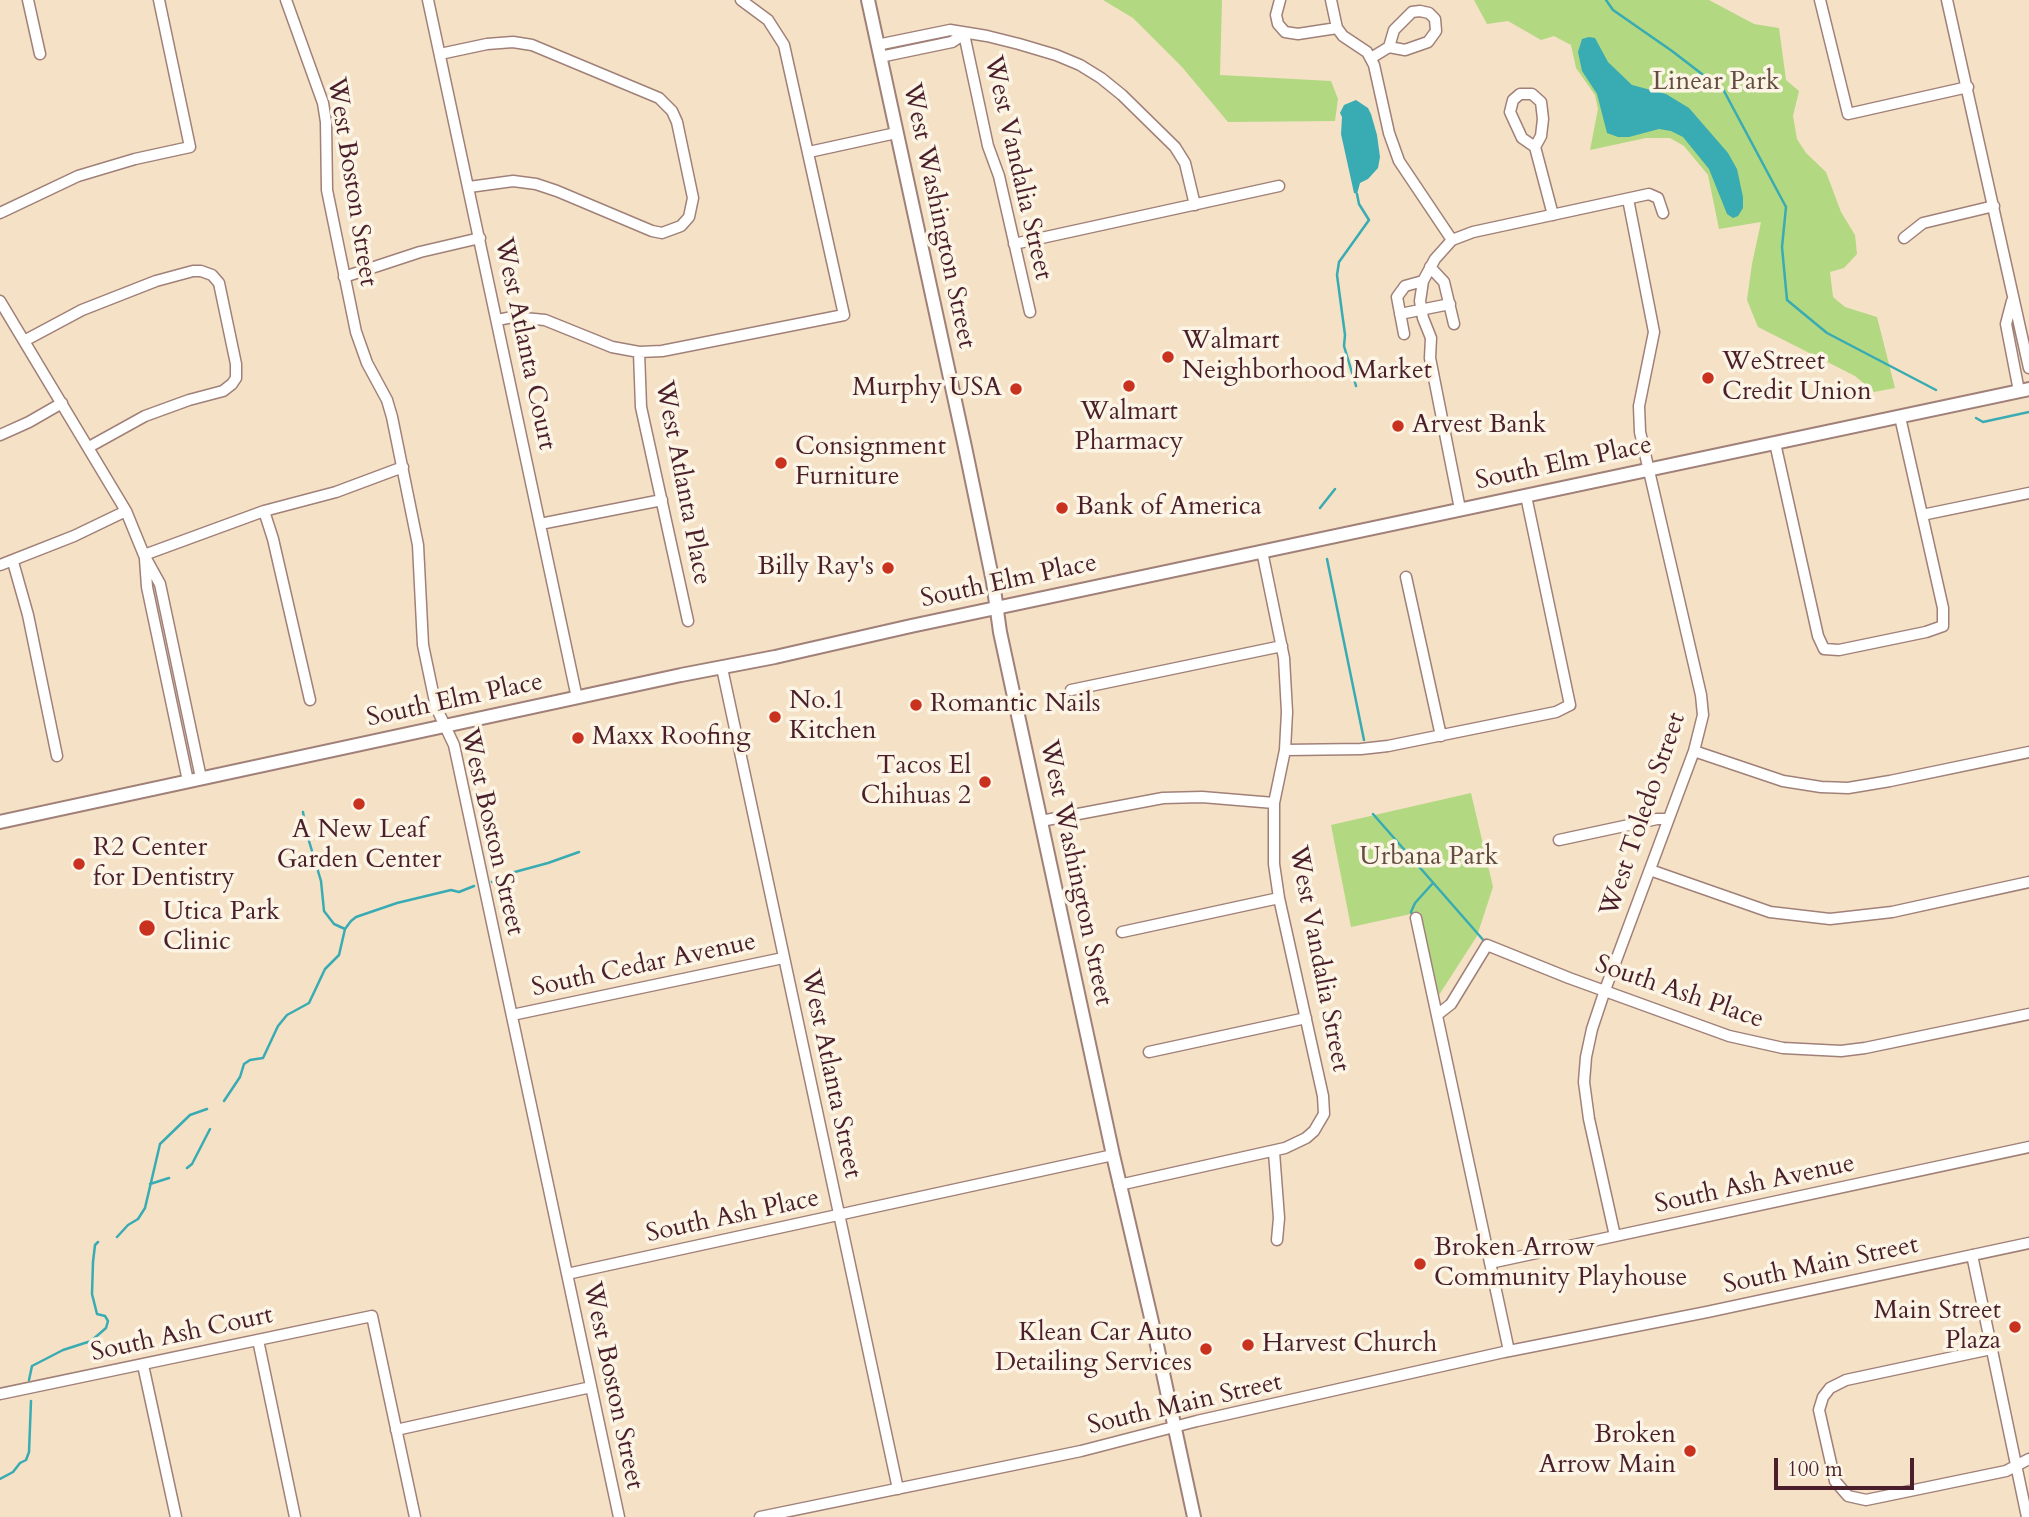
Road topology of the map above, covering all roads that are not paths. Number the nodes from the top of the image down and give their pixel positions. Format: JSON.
{"nodes":[{"id":1,"x":28,"y":0,"type":"edge"},
{"id":2,"x":159,"y":0,"type":"edge"},
{"id":3,"x":286,"y":0,"type":"edge"},
{"id":4,"x":428,"y":0,"type":"edge"},
{"id":5,"x":741,"y":0,"type":"edge"},
{"id":6,"x":867,"y":0,"type":"edge"},
{"id":7,"x":1280,"y":0,"type":"edge"},
{"id":8,"x":1331,"y":0,"type":"edge"},
{"id":9,"x":1821,"y":0,"type":"edge"},
{"id":10,"x":1947,"y":0,"type":"edge"},
{"id":11,"x":1337,"y":28,"type":"junction"},
{"id":12,"x":964,"y":34,"type":"junction"},
{"id":13,"x":1389,"y":47,"type":"junction"},
{"id":14,"x":878,"y":51,"type":"junction"},
{"id":15,"x":40,"y":54,"type":"dead end"},
{"id":16,"x":440,"y":54,"type":"junction"},
{"id":17,"x":1371,"y":58,"type":"junction"},
{"id":18,"x":1968,"y":87,"type":"junction"},
{"id":19,"x":896,"y":133,"type":"junction"},
{"id":20,"x":1535,"y":147,"type":"junction"},
{"id":21,"x":809,"y":152,"type":"junction"},
{"id":22,"x":1279,"y":186,"type":"dead end"},
{"id":23,"x":469,"y":187,"type":"junction"},
{"id":24,"x":1628,"y":199,"type":"junction"},
{"id":25,"x":1195,"y":205,"type":"junction"},
{"id":26,"x":1994,"y":206,"type":"junction"},
{"id":27,"x":0,"y":213,"type":"edge"},
{"id":28,"x":1662,"y":213,"type":"dead end"},
{"id":29,"x":1553,"y":215,"type":"junction"},
{"id":30,"x":480,"y":238,"type":"junction"},
{"id":31,"x":1904,"y":238,"type":"dead end"},
{"id":32,"x":1452,"y":240,"type":"junction"},
{"id":33,"x":1014,"y":244,"type":"junction"},
{"id":34,"x":1430,"y":267,"type":"junction"},
{"id":35,"x":344,"y":276,"type":"junction"},
{"id":36,"x":1423,"y":281,"type":"junction"},
{"id":37,"x":2014,"y":297,"type":"junction"},
{"id":38,"x":0,"y":301,"type":"edge"},
{"id":39,"x":1450,"y":304,"type":"junction"},
{"id":40,"x":1421,"y":309,"type":"junction"},
{"id":41,"x":1030,"y":312,"type":"dead end"},
{"id":42,"x":1400,"y":314,"type":"junction"},
{"id":43,"x":497,"y":320,"type":"junction"},
{"id":44,"x":1454,"y":324,"type":"dead end"},
{"id":45,"x":1404,"y":334,"type":"dead end"},
{"id":46,"x":24,"y":341,"type":"junction"},
{"id":47,"x":639,"y":352,"type":"junction"},
{"id":48,"x":2029,"y":368,"type":"edge"},
{"id":49,"x":2024,"y":390,"type":"edge"},
{"id":50,"x":62,"y":403,"type":"junction"},
{"id":51,"x":1900,"y":417,"type":"junction"},
{"id":52,"x":0,"y":435,"type":"edge"},
{"id":53,"x":1775,"y":443,"type":"junction"},
{"id":54,"x":89,"y":447,"type":"junction"},
{"id":55,"x":403,"y":467,"type":"junction"},
{"id":56,"x":1650,"y":470,"type":"junction"},
{"id":57,"x":2029,"y":493,"type":"edge"},
{"id":58,"x":1526,"y":496,"type":"junction"},
{"id":59,"x":662,"y":500,"type":"junction"},
{"id":60,"x":1460,"y":509,"type":"junction"},
{"id":61,"x":126,"y":511,"type":"junction"},
{"id":62,"x":264,"y":511,"type":"junction"},
{"id":63,"x":1922,"y":515,"type":"junction"},
{"id":64,"x":540,"y":524,"type":"junction"},
{"id":65,"x":1262,"y":551,"type":"junction"},
{"id":66,"x":144,"y":555,"type":"junction"},
{"id":67,"x":13,"y":562,"type":"junction"},
{"id":68,"x":0,"y":565,"type":"edge"},
{"id":69,"x":1406,"y":577,"type":"dead end"},
{"id":70,"x":997,"y":608,"type":"junction"},
{"id":71,"x":688,"y":621,"type":"dead end"},
{"id":72,"x":1282,"y":646,"type":"junction"},
{"id":73,"x":722,"y":668,"type":"junction"},
{"id":74,"x":1071,"y":690,"type":"dead end"},
{"id":75,"x":578,"y":698,"type":"junction"},
{"id":76,"x":310,"y":700,"type":"dead end"},
{"id":77,"x":445,"y":726,"type":"junction"},
{"id":78,"x":1441,"y":736,"type":"junction"},
{"id":79,"x":1285,"y":750,"type":"junction"},
{"id":80,"x":1694,"y":751,"type":"junction"},
{"id":81,"x":2029,"y":752,"type":"edge"},
{"id":82,"x":57,"y":756,"type":"dead end"},
{"id":83,"x":195,"y":780,"type":"junction"},
{"id":84,"x":1274,"y":803,"type":"junction"},
{"id":85,"x":1668,"y":819,"type":"junction"},
{"id":86,"x":1041,"y":821,"type":"junction"},
{"id":87,"x":0,"y":822,"type":"edge"},
{"id":88,"x":1559,"y":840,"type":"dead end"},
{"id":89,"x":1650,"y":870,"type":"junction"},
{"id":90,"x":2029,"y":882,"type":"edge"},
{"id":91,"x":1279,"y":898,"type":"junction"},
{"id":92,"x":1416,"y":918,"type":"dead end"},
{"id":93,"x":1122,"y":932,"type":"dead end"},
{"id":94,"x":783,"y":958,"type":"junction"},
{"id":95,"x":1605,"y":990,"type":"junction"},
{"id":96,"x":2029,"y":1014,"type":"edge"},
{"id":97,"x":512,"y":1015,"type":"junction"},
{"id":98,"x":1437,"y":1015,"type":"junction"},
{"id":99,"x":1306,"y":1018,"type":"junction"},
{"id":100,"x":1149,"y":1052,"type":"dead end"},
{"id":101,"x":2029,"y":1147,"type":"edge"},
{"id":102,"x":1274,"y":1152,"type":"junction"},
{"id":103,"x":1113,"y":1155,"type":"junction"},
{"id":104,"x":1119,"y":1185,"type":"junction"},
{"id":105,"x":839,"y":1216,"type":"junction"},
{"id":106,"x":1615,"y":1236,"type":"junction"},
{"id":107,"x":1277,"y":1240,"type":"dead end"},
{"id":108,"x":2029,"y":1243,"type":"edge"},
{"id":109,"x":1972,"y":1255,"type":"junction"},
{"id":110,"x":1490,"y":1263,"type":"junction"},
{"id":111,"x":567,"y":1274,"type":"junction"},
{"id":112,"x":258,"y":1340,"type":"junction"},
{"id":113,"x":1991,"y":1349,"type":"junction"},
{"id":114,"x":1509,"y":1351,"type":"junction"},
{"id":115,"x":143,"y":1365,"type":"junction"},
{"id":116,"x":591,"y":1387,"type":"junction"},
{"id":117,"x":0,"y":1394,"type":"edge"},
{"id":118,"x":1175,"y":1426,"type":"junction"},
{"id":119,"x":396,"y":1430,"type":"junction"},
{"id":120,"x":2029,"y":1459,"type":"edge"},
{"id":121,"x":2016,"y":1465,"type":"junction"},
{"id":122,"x":898,"y":1489,"type":"junction"},
{"id":123,"x":176,"y":1517,"type":"edge"},
{"id":124,"x":295,"y":1517,"type":"edge"},
{"id":125,"x":415,"y":1517,"type":"edge"},
{"id":126,"x":618,"y":1517,"type":"edge"},
{"id":127,"x":760,"y":1517,"type":"edge"},
{"id":128,"x":1194,"y":1517,"type":"edge"},
{"id":129,"x":2027,"y":1517,"type":"edge"}],
"edges":[{"from":1,"to":15,"type":"street"},
{"from":2,"to":27,"type":"street"},
{"from":3,"to":35,"type":"street","name":"West Boston Street"},
{"from":4,"to":16,"type":"street","name":"West Atlanta Court"},
{"from":5,"to":21,"type":"street"},
{"from":6,"to":14,"type":"main road","name":"West Washington Street"},
{"from":7,"to":11,"type":"street"},
{"from":8,"to":11,"type":"street"},
{"from":9,"to":18,"type":"street"},
{"from":10,"to":18,"type":"street"},
{"from":11,"to":17,"type":"street"},
{"from":12,"to":14,"type":"street"},
{"from":12,"to":25,"type":"street"},
{"from":12,"to":33,"type":"street","name":"West Vandalia Street"},
{"from":13,"to":13,"type":"street"},
{"from":13,"to":17,"type":"street"},
{"from":14,"to":19,"type":"main road","name":"West Washington Street"},
{"from":16,"to":23,"type":"street","name":"West Atlanta Court"},
{"from":16,"to":23,"type":"street"},
{"from":17,"to":32,"type":"street"},
{"from":18,"to":26,"type":"street"},
{"from":19,"to":21,"type":"street"},
{"from":19,"to":70,"type":"main road","name":"West Washington Street"},
{"from":20,"to":20,"type":"street"},
{"from":20,"to":29,"type":"street"},
{"from":21,"to":47,"type":"street"},
{"from":22,"to":25,"type":"street"},
{"from":23,"to":30,"type":"street","name":"West Atlanta Court"},
{"from":24,"to":28,"type":"street"},
{"from":24,"to":29,"type":"street"},
{"from":24,"to":56,"type":"street","name":"West Toledo Street"},
{"from":25,"to":33,"type":"street"},
{"from":26,"to":31,"type":"street"},
{"from":26,"to":37,"type":"street"},
{"from":29,"to":32,"type":"street"},
{"from":30,"to":35,"type":"street"},
{"from":30,"to":43,"type":"street","name":"West Atlanta Court"},
{"from":32,"to":34,"type":"street"},
{"from":33,"to":41,"type":"street","name":"West Vandalia Street"},
{"from":34,"to":36,"type":"street"},
{"from":34,"to":39,"type":"street"},
{"from":35,"to":55,"type":"street","name":"West Boston Street"},
{"from":36,"to":40,"type":"street"},
{"from":36,"to":42,"type":"street"},
{"from":37,"to":48,"type":"street"},
{"from":37,"to":49,"type":"street"},
{"from":38,"to":46,"type":"street"},
{"from":39,"to":40,"type":"street"},
{"from":39,"to":44,"type":"street"},
{"from":40,"to":42,"type":"street"},
{"from":40,"to":60,"type":"street"},
{"from":42,"to":45,"type":"street"},
{"from":43,"to":47,"type":"street"},
{"from":43,"to":64,"type":"street","name":"West Atlanta Court"},
{"from":46,"to":50,"type":"street"},
{"from":46,"to":54,"type":"street"},
{"from":47,"to":59,"type":"street","name":"West Atlanta Place"},
{"from":49,"to":51,"type":"main road","name":"South Elm Place"},
{"from":50,"to":52,"type":"street"},
{"from":50,"to":54,"type":"street"},
{"from":51,"to":53,"type":"main road","name":"South Elm Place"},
{"from":51,"to":63,"type":"street"},
{"from":53,"to":56,"type":"main road","name":"South Elm Place"},
{"from":53,"to":63,"type":"street"},
{"from":54,"to":61,"type":"street"},
{"from":55,"to":62,"type":"street"},
{"from":55,"to":77,"type":"street","name":"West Boston Street"},
{"from":56,"to":58,"type":"main road","name":"South Elm Place"},
{"from":56,"to":80,"type":"street","name":"West Toledo Street"},
{"from":57,"to":63,"type":"street"},
{"from":58,"to":60,"type":"main road","name":"South Elm Place"},
{"from":58,"to":78,"type":"street"},
{"from":59,"to":64,"type":"street"},
{"from":59,"to":71,"type":"street","name":"West Atlanta Place"},
{"from":60,"to":65,"type":"main road","name":"South Elm Place"},
{"from":61,"to":66,"type":"street"},
{"from":61,"to":67,"type":"street"},
{"from":62,"to":66,"type":"street"},
{"from":62,"to":76,"type":"street"},
{"from":64,"to":75,"type":"street","name":"West Atlanta Court"},
{"from":65,"to":70,"type":"main road","name":"South Elm Place"},
{"from":65,"to":72,"type":"street","name":"West Vandalia Street"},
{"from":66,"to":83,"type":"street"},
{"from":67,"to":68,"type":"street"},
{"from":67,"to":82,"type":"street"},
{"from":69,"to":78,"type":"street"},
{"from":70,"to":73,"type":"main road","name":"South Elm Place"},
{"from":70,"to":86,"type":"main road","name":"West Washington Street"},
{"from":72,"to":74,"type":"street"},
{"from":72,"to":79,"type":"street","name":"West Vandalia Street"},
{"from":73,"to":75,"type":"main road","name":"South Elm Place"},
{"from":73,"to":94,"type":"street","name":"West Atlanta Street"},
{"from":75,"to":77,"type":"main road","name":"South Elm Place"},
{"from":77,"to":83,"type":"main road","name":"South Elm Place"},
{"from":77,"to":97,"type":"street","name":"West Boston Street"},
{"from":78,"to":79,"type":"street"},
{"from":79,"to":84,"type":"street","name":"West Vandalia Street"},
{"from":80,"to":81,"type":"street"},
{"from":80,"to":85,"type":"street","name":"West Toledo Street"},
{"from":83,"to":87,"type":"main road","name":"South Elm Place"},
{"from":84,"to":86,"type":"street"},
{"from":84,"to":91,"type":"street","name":"West Vandalia Street"},
{"from":85,"to":88,"type":"street"},
{"from":85,"to":89,"type":"street","name":"West Toledo Street"},
{"from":86,"to":103,"type":"main road","name":"West Washington Street"},
{"from":89,"to":90,"type":"street"},
{"from":89,"to":95,"type":"street","name":"West Toledo Street"},
{"from":91,"to":93,"type":"street"},
{"from":91,"to":99,"type":"street","name":"West Vandalia Street"},
{"from":92,"to":98,"type":"street"},
{"from":94,"to":97,"type":"street","name":"South Cedar Avenue"},
{"from":94,"to":105,"type":"street","name":"West Atlanta Street"},
{"from":95,"to":96,"type":"street","name":"South Ash Place"},
{"from":95,"to":98,"type":"street","name":"South Ash Place"},
{"from":95,"to":106,"type":"street","name":"West Toledo Street"},
{"from":97,"to":111,"type":"street","name":"West Boston Street"},
{"from":98,"to":110,"type":"street"},
{"from":99,"to":100,"type":"street"},
{"from":99,"to":102,"type":"street","name":"West Vandalia Street"},
{"from":101,"to":106,"type":"street","name":"South Ash Avenue"},
{"from":102,"to":104,"type":"street"},
{"from":102,"to":107,"type":"street"},
{"from":103,"to":104,"type":"main road","name":"West Washington Street"},
{"from":103,"to":105,"type":"street","name":"South Ash Place"},
{"from":104,"to":118,"type":"main road","name":"West Washington Street"},
{"from":105,"to":111,"type":"street","name":"South Ash Place"},
{"from":105,"to":122,"type":"street","name":"West Atlanta Street"},
{"from":106,"to":110,"type":"street","name":"South Ash Avenue"},
{"from":108,"to":109,"type":"street","name":"South Main Street"},
{"from":109,"to":113,"type":"street"},
{"from":109,"to":114,"type":"street","name":"South Main Street"},
{"from":110,"to":114,"type":"street"},
{"from":111,"to":116,"type":"street","name":"West Boston Street"},
{"from":112,"to":115,"type":"street","name":"South Ash Court"},
{"from":112,"to":119,"type":"street","name":"South Ash Court"},
{"from":112,"to":124,"type":"street"},
{"from":113,"to":121,"type":"street"},
{"from":113,"to":121,"type":"street"},
{"from":114,"to":118,"type":"street","name":"South Main Street"},
{"from":115,"to":117,"type":"street","name":"South Ash Court"},
{"from":115,"to":123,"type":"street"},
{"from":116,"to":119,"type":"street"},
{"from":116,"to":126,"type":"street","name":"West Boston Street"},
{"from":118,"to":122,"type":"street","name":"South Main Street"},
{"from":118,"to":128,"type":"main road","name":"West Washington Street"},
{"from":119,"to":125,"type":"street"},
{"from":120,"to":121,"type":"street"},
{"from":121,"to":129,"type":"street"},
{"from":122,"to":127,"type":"street","name":"South Main Street"}]}
